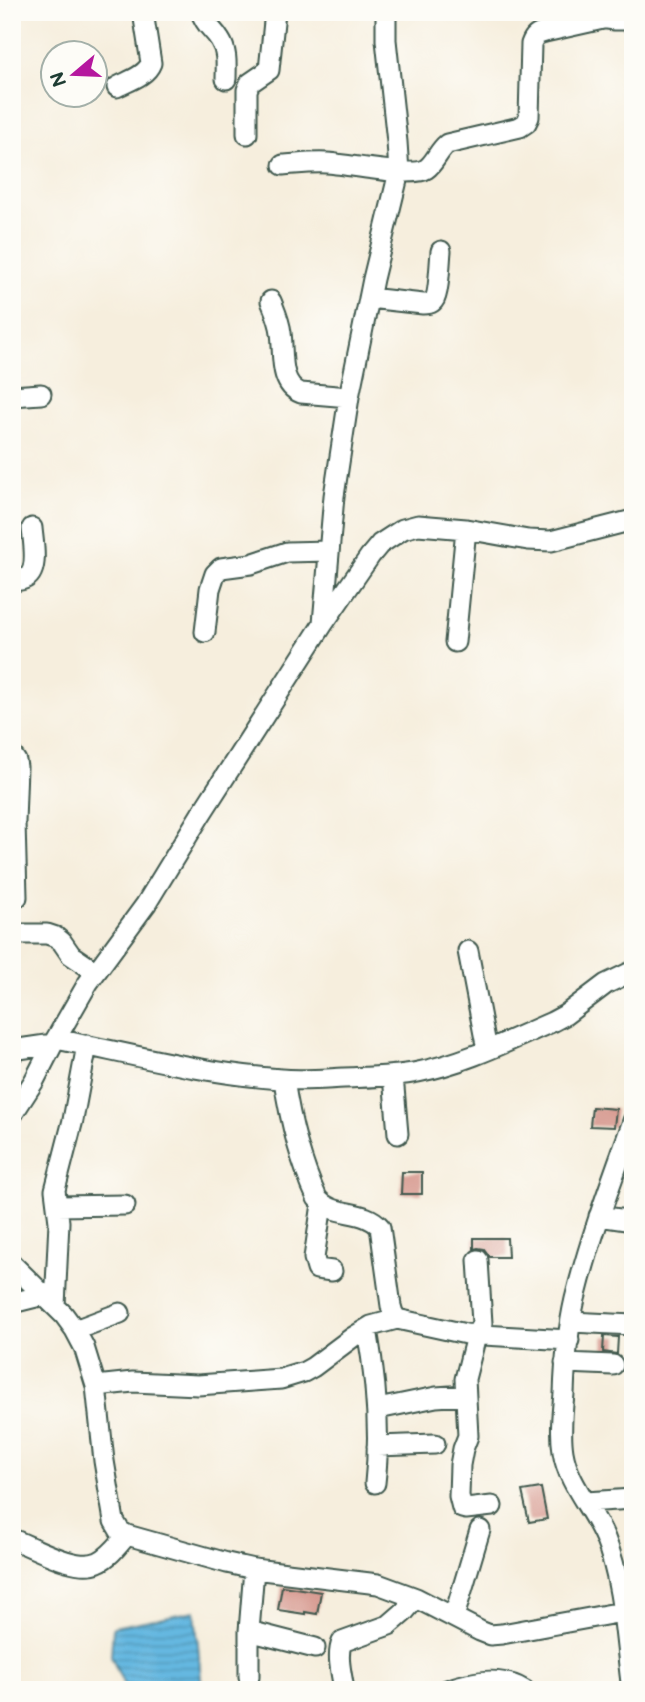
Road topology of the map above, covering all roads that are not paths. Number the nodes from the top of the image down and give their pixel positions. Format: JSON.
{"nodes":[{"id":1,"x":143,"y":12,"type":"edge"},
{"id":2,"x":201,"y":12,"type":"edge"},
{"id":3,"x":275,"y":12,"type":"edge"},
{"id":4,"x":386,"y":12,"type":"edge"},
{"id":5,"x":580,"y":12,"type":"edge"},
{"id":6,"x":626,"y":18,"type":"edge"},
{"id":7,"x":603,"y":19,"type":"junction"},
{"id":8,"x":226,"y":79,"type":"dead end"},
{"id":9,"x":117,"y":87,"type":"dead end"},
{"id":10,"x":247,"y":134,"type":"dead end"},
{"id":11,"x":283,"y":165,"type":"dead end"},
{"id":12,"x":399,"y":172,"type":"junction"},
{"id":13,"x":441,"y":251,"type":"dead end"},
{"id":14,"x":369,"y":298,"type":"junction"},
{"id":15,"x":271,"y":301,"type":"dead end"},
{"id":16,"x":41,"y":394,"type":"dead end"},
{"id":17,"x":12,"y":396,"type":"edge"},
{"id":18,"x":349,"y":397,"type":"junction"},
{"id":19,"x":633,"y":520,"type":"edge"},
{"id":20,"x":32,"y":528,"type":"dead end"},
{"id":21,"x":466,"y":530,"type":"junction"},
{"id":22,"x":329,"y":551,"type":"junction"},
{"id":23,"x":12,"y":581,"type":"edge"},
{"id":24,"x":323,"y":624,"type":"junction"},
{"id":25,"x":205,"y":632,"type":"dead end"},
{"id":26,"x":455,"y":642,"type":"dead end"},
{"id":27,"x":12,"y":755,"type":"edge"},
{"id":28,"x":17,"y":897,"type":"dead end"},
{"id":29,"x":12,"y":934,"type":"edge"},
{"id":30,"x":468,"y":951,"type":"dead end"},
{"id":31,"x":633,"y":971,"type":"edge"},
{"id":32,"x":96,"y":972,"type":"junction"},
{"id":33,"x":55,"y":1042,"type":"junction"},
{"id":34,"x":87,"y":1045,"type":"junction"},
{"id":35,"x":12,"y":1050,"type":"edge"},
{"id":36,"x":487,"y":1050,"type":"junction"},
{"id":37,"x":393,"y":1076,"type":"junction"},
{"id":38,"x":284,"y":1080,"type":"junction"},
{"id":39,"x":12,"y":1115,"type":"edge"},
{"id":40,"x":633,"y":1121,"type":"edge"},
{"id":41,"x":398,"y":1134,"type":"dead end"},
{"id":42,"x":322,"y":1204,"type":"junction"},
{"id":43,"x":125,"y":1205,"type":"dead end"},
{"id":44,"x":57,"y":1206,"type":"junction"},
{"id":45,"x":599,"y":1216,"type":"junction"},
{"id":46,"x":633,"y":1221,"type":"edge"},
{"id":47,"x":478,"y":1260,"type":"dead end"},
{"id":48,"x":12,"y":1264,"type":"edge"},
{"id":49,"x":332,"y":1271,"type":"dead end"},
{"id":50,"x":49,"y":1301,"type":"junction"},
{"id":51,"x":12,"y":1303,"type":"edge"},
{"id":52,"x":120,"y":1313,"type":"dead end"},
{"id":53,"x":397,"y":1319,"type":"junction"},
{"id":54,"x":633,"y":1325,"type":"edge"},
{"id":55,"x":367,"y":1329,"type":"junction"},
{"id":56,"x":75,"y":1330,"type":"junction"},
{"id":57,"x":570,"y":1331,"type":"junction"},
{"id":58,"x":476,"y":1336,"type":"junction"},
{"id":59,"x":565,"y":1363,"type":"junction"},
{"id":60,"x":613,"y":1364,"type":"dead end"},
{"id":61,"x":96,"y":1386,"type":"junction"},
{"id":62,"x":465,"y":1395,"type":"junction"},
{"id":63,"x":378,"y":1409,"type":"junction"},
{"id":64,"x":435,"y":1444,"type":"dead end"},
{"id":65,"x":377,"y":1446,"type":"junction"},
{"id":66,"x":375,"y":1483,"type":"dead end"},
{"id":67,"x":633,"y":1499,"type":"edge"},
{"id":68,"x":586,"y":1502,"type":"junction"},
{"id":69,"x":492,"y":1506,"type":"dead end"},
{"id":70,"x":480,"y":1530,"type":"dead end"},
{"id":71,"x":127,"y":1535,"type":"junction"},
{"id":72,"x":12,"y":1539,"type":"edge"},
{"id":73,"x":254,"y":1569,"type":"junction"},
{"id":74,"x":416,"y":1598,"type":"junction"},
{"id":75,"x":627,"y":1610,"type":"edge"},
{"id":76,"x":454,"y":1617,"type":"junction"},
{"id":77,"x":249,"y":1632,"type":"junction"},
{"id":78,"x":315,"y":1648,"type":"dead end"},
{"id":79,"x":249,"y":1676,"type":"dead end"},
{"id":80,"x":457,"y":1688,"type":"edge"},
{"id":81,"x":344,"y":1690,"type":"edge"},
{"id":82,"x":524,"y":1690,"type":"edge"},
{"id":83,"x":632,"y":1690,"type":"edge"}],
"edges":[{"from":1,"to":9,"type":"street"},
{"from":2,"to":8,"type":"street"},
{"from":3,"to":10,"type":"street"},
{"from":4,"to":12,"type":"street"},
{"from":5,"to":7,"type":"street"},
{"from":6,"to":7,"type":"street"},
{"from":7,"to":12,"type":"street"},
{"from":11,"to":12,"type":"street"},
{"from":12,"to":14,"type":"street"},
{"from":13,"to":14,"type":"street"},
{"from":14,"to":18,"type":"street"},
{"from":15,"to":18,"type":"street"},
{"from":16,"to":17,"type":"street"},
{"from":18,"to":22,"type":"street"},
{"from":19,"to":21,"type":"street"},
{"from":20,"to":23,"type":"street"},
{"from":21,"to":24,"type":"street"},
{"from":21,"to":26,"type":"street"},
{"from":22,"to":24,"type":"street"},
{"from":22,"to":25,"type":"street"},
{"from":24,"to":32,"type":"street"},
{"from":27,"to":28,"type":"street"},
{"from":29,"to":32,"type":"street"},
{"from":30,"to":36,"type":"street"},
{"from":31,"to":36,"type":"street"},
{"from":32,"to":33,"type":"street"},
{"from":33,"to":34,"type":"street"},
{"from":33,"to":35,"type":"street"},
{"from":33,"to":39,"type":"street"},
{"from":34,"to":38,"type":"street"},
{"from":34,"to":44,"type":"street"},
{"from":36,"to":37,"type":"street"},
{"from":37,"to":38,"type":"street"},
{"from":37,"to":41,"type":"street"},
{"from":38,"to":42,"type":"street"},
{"from":40,"to":45,"type":"street"},
{"from":42,"to":49,"type":"street"},
{"from":42,"to":53,"type":"street"},
{"from":43,"to":44,"type":"street"},
{"from":44,"to":50,"type":"street"},
{"from":45,"to":46,"type":"street"},
{"from":45,"to":57,"type":"street"},
{"from":47,"to":58,"type":"street"},
{"from":48,"to":50,"type":"street"},
{"from":50,"to":51,"type":"street"},
{"from":50,"to":56,"type":"street"},
{"from":52,"to":56,"type":"street"},
{"from":53,"to":55,"type":"street"},
{"from":53,"to":58,"type":"street"},
{"from":54,"to":57,"type":"street"},
{"from":55,"to":61,"type":"street"},
{"from":55,"to":63,"type":"street"},
{"from":56,"to":61,"type":"street"},
{"from":57,"to":58,"type":"street"},
{"from":57,"to":59,"type":"street"},
{"from":58,"to":62,"type":"street"},
{"from":59,"to":60,"type":"street"},
{"from":59,"to":68,"type":"street"},
{"from":61,"to":71,"type":"street"},
{"from":62,"to":63,"type":"street"},
{"from":62,"to":69,"type":"street"},
{"from":63,"to":65,"type":"street"},
{"from":64,"to":65,"type":"street"},
{"from":65,"to":66,"type":"street"},
{"from":67,"to":68,"type":"street"},
{"from":68,"to":75,"type":"street"},
{"from":70,"to":76,"type":"street"},
{"from":71,"to":72,"type":"street"},
{"from":71,"to":73,"type":"street"},
{"from":73,"to":74,"type":"street"},
{"from":73,"to":77,"type":"street"},
{"from":74,"to":76,"type":"street"},
{"from":74,"to":81,"type":"street"},
{"from":75,"to":76,"type":"street"},
{"from":75,"to":83,"type":"street"},
{"from":77,"to":78,"type":"street"},
{"from":77,"to":79,"type":"street"},
{"from":80,"to":82,"type":"street"}]}
